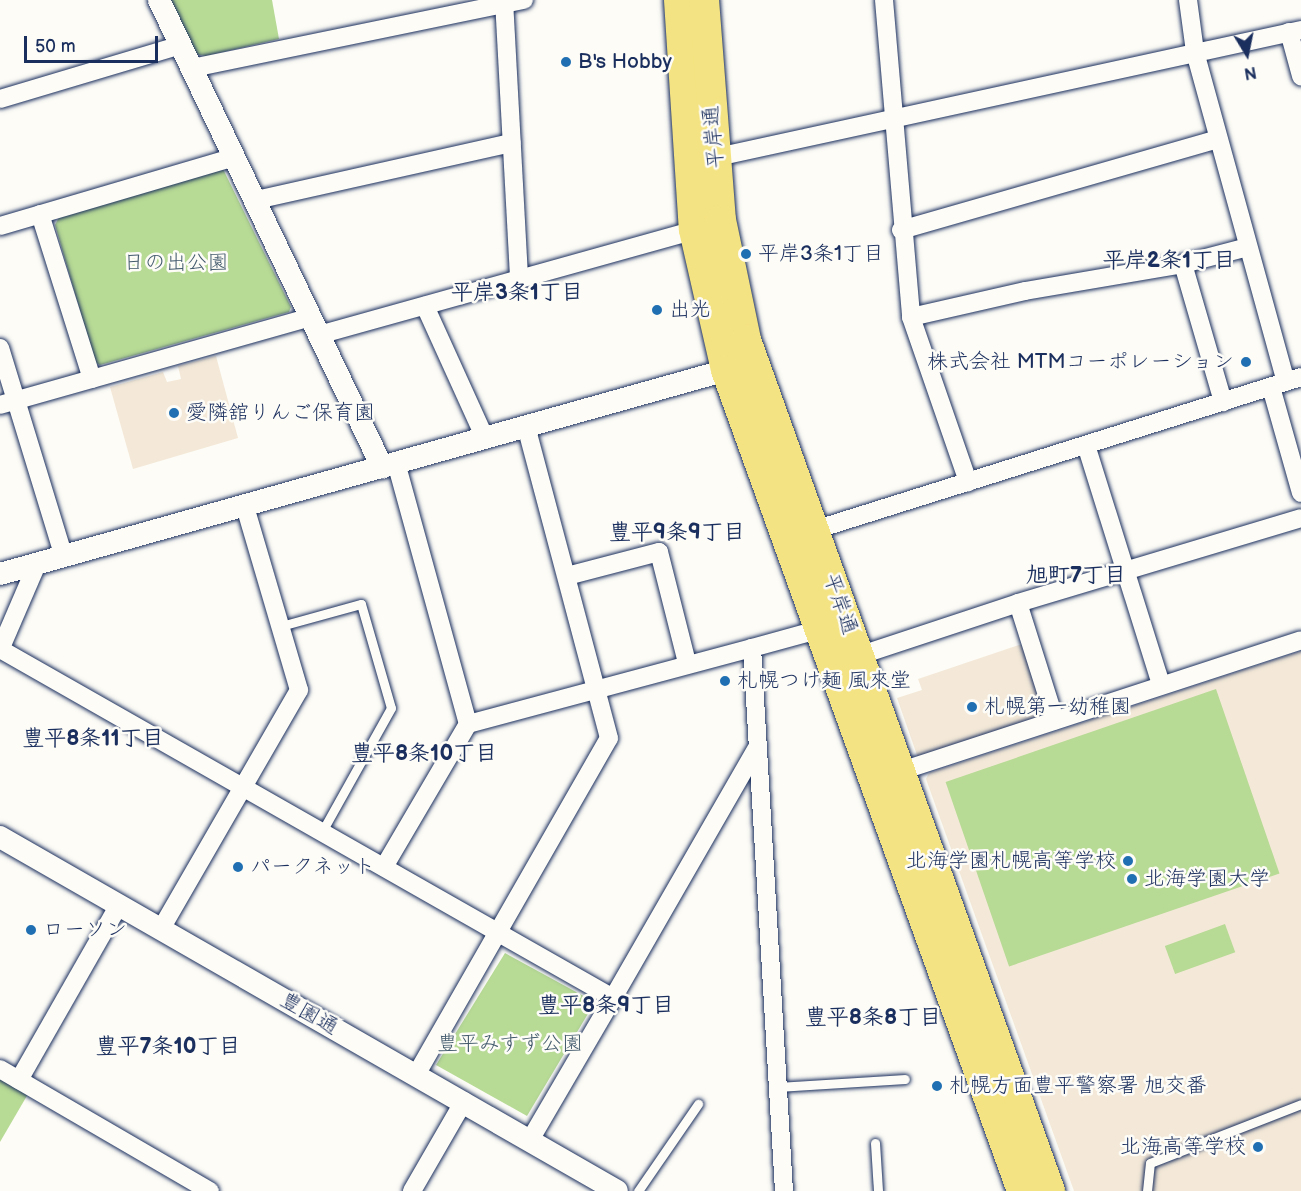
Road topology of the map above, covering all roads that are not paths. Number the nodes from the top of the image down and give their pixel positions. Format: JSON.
{"nodes":[{"id":1,"x":159,"y":0,"type":"edge"},
{"id":2,"x":524,"y":0,"type":"edge"},
{"id":3,"x":679,"y":0,"type":"edge"},
{"id":4,"x":704,"y":0,"type":"edge"},
{"id":5,"x":884,"y":0,"type":"edge"},
{"id":6,"x":1188,"y":0,"type":"edge"},
{"id":7,"x":504,"y":2,"type":"edge"},
{"id":8,"x":1295,"y":31,"type":"edge"},
{"id":9,"x":181,"y":45,"type":"junction"},
{"id":10,"x":1195,"y":51,"type":"junction"},
{"id":11,"x":192,"y":68,"type":"junction"},
{"id":12,"x":1301,"y":76,"type":"edge"},
{"id":13,"x":0,"y":99,"type":"edge"},
{"id":14,"x":893,"y":116,"type":"junction"},
{"id":15,"x":1218,"y":139,"type":"junction"},
{"id":16,"x":512,"y":143,"type":"junction"},
{"id":17,"x":234,"y":157,"type":"junction"},
{"id":18,"x":702,"y":160,"type":"junction"},
{"id":19,"x":256,"y":200,"type":"junction"},
{"id":20,"x":40,"y":214,"type":"junction"},
{"id":21,"x":0,"y":226,"type":"edge"},
{"id":22,"x":694,"y":230,"type":"junction"},
{"id":23,"x":901,"y":230,"type":"junction"},
{"id":24,"x":1248,"y":247,"type":"junction"},
{"id":25,"x":1183,"y":264,"type":"junction"},
{"id":26,"x":519,"y":279,"type":"junction"},
{"id":27,"x":425,"y":306,"type":"junction"},
{"id":28,"x":911,"y":317,"type":"junction"},
{"id":29,"x":314,"y":326,"type":"junction"},
{"id":30,"x":0,"y":348,"type":"edge"},
{"id":31,"x":740,"y":366,"type":"junction"},
{"id":32,"x":92,"y":380,"type":"junction"},
{"id":33,"x":1286,"y":382,"type":"edge"},
{"id":34,"x":8,"y":402,"type":"edge"},
{"id":35,"x":1223,"y":402,"type":"junction"},
{"id":36,"x":526,"y":427,"type":"junction"},
{"id":37,"x":485,"y":438,"type":"junction"},
{"id":38,"x":1086,"y":445,"type":"junction"},
{"id":39,"x":389,"y":465,"type":"junction"},
{"id":40,"x":968,"y":482,"type":"junction"},
{"id":41,"x":1301,"y":493,"type":"edge"},
{"id":42,"x":245,"y":506,"type":"junction"},
{"id":43,"x":1301,"y":518,"type":"edge"},
{"id":44,"x":801,"y":534,"type":"junction"},
{"id":45,"x":64,"y":557,"type":"junction"},
{"id":46,"x":37,"y":564,"type":"junction"},
{"id":47,"x":1125,"y":570,"type":"junction"},
{"id":48,"x":0,"y":574,"type":"edge"},
{"id":49,"x":567,"y":576,"type":"junction"},
{"id":50,"x":1017,"y":603,"type":"junction"},
{"id":51,"x":281,"y":626,"type":"junction"},
{"id":52,"x":821,"y":629,"type":"junction"},
{"id":53,"x":1301,"y":640,"type":"edge"},
{"id":54,"x":752,"y":648,"type":"junction"},
{"id":55,"x":0,"y":650,"type":"edge"},
{"id":56,"x":858,"y":656,"type":"junction"},
{"id":57,"x":687,"y":663,"type":"junction"},
{"id":58,"x":1161,"y":685,"type":"junction"},
{"id":59,"x":597,"y":689,"type":"junction"},
{"id":60,"x":1055,"y":720,"type":"junction"},
{"id":61,"x":468,"y":724,"type":"junction"},
{"id":62,"x":756,"y":749,"type":"junction"},
{"id":63,"x":887,"y":776,"type":"junction"},
{"id":64,"x":242,"y":787,"type":"junction"},
{"id":65,"x":321,"y":833,"type":"junction"},
{"id":66,"x":0,"y":837,"type":"edge"},
{"id":67,"x":384,"y":867,"type":"junction"},
{"id":68,"x":119,"y":906,"type":"junction"},
{"id":69,"x":161,"y":929,"type":"junction"},
{"id":70,"x":500,"y":933,"type":"junction"},
{"id":71,"x":613,"y":998,"type":"junction"},
{"id":72,"x":0,"y":1069,"type":"edge"},
{"id":73,"x":416,"y":1075,"type":"junction"},
{"id":74,"x":904,"y":1079,"type":"dead end"},
{"id":75,"x":19,"y":1080,"type":"junction"},
{"id":76,"x":778,"y":1087,"type":"junction"},
{"id":77,"x":464,"y":1101,"type":"junction"},
{"id":78,"x":698,"y":1104,"type":"dead end"},
{"id":79,"x":1301,"y":1104,"type":"edge"},
{"id":80,"x":530,"y":1140,"type":"junction"},
{"id":81,"x":875,"y":1143,"type":"dead end"},
{"id":82,"x":210,"y":1191,"type":"edge"},
{"id":83,"x":412,"y":1191,"type":"edge"},
{"id":84,"x":617,"y":1191,"type":"edge"},
{"id":85,"x":638,"y":1191,"type":"edge"},
{"id":86,"x":784,"y":1191,"type":"edge"},
{"id":87,"x":878,"y":1191,"type":"edge"},
{"id":88,"x":1022,"y":1191,"type":"edge"},
{"id":89,"x":1050,"y":1191,"type":"edge"},
{"id":90,"x":1147,"y":1191,"type":"edge"}],
"edges":[{"from":1,"to":9,"type":"street"},
{"from":2,"to":7,"type":"street"},
{"from":3,"to":18,"type":"highway","name":"平岸通"},
{"from":4,"to":18,"type":"highway","name":"平岸通"},
{"from":5,"to":14,"type":"street"},
{"from":6,"to":10,"type":"street"},
{"from":7,"to":11,"type":"street"},
{"from":7,"to":16,"type":"street"},
{"from":8,"to":10,"type":"street"},
{"from":8,"to":12,"type":"street"},
{"from":9,"to":11,"type":"street"},
{"from":9,"to":13,"type":"street"},
{"from":10,"to":14,"type":"street"},
{"from":10,"to":15,"type":"street"},
{"from":11,"to":17,"type":"street"},
{"from":14,"to":18,"type":"street"},
{"from":14,"to":23,"type":"street"},
{"from":15,"to":23,"type":"street"},
{"from":15,"to":24,"type":"street"},
{"from":16,"to":19,"type":"street"},
{"from":16,"to":26,"type":"street"},
{"from":17,"to":19,"type":"street"},
{"from":17,"to":20,"type":"street"},
{"from":18,"to":22,"type":"highway","name":"平岸通"},
{"from":18,"to":31,"type":"highway","name":"平岸通"},
{"from":19,"to":29,"type":"street"},
{"from":20,"to":21,"type":"street"},
{"from":20,"to":32,"type":"street"},
{"from":22,"to":26,"type":"street"},
{"from":22,"to":31,"type":"highway","name":"平岸通"},
{"from":23,"to":28,"type":"street"},
{"from":24,"to":25,"type":"street"},
{"from":24,"to":33,"type":"street"},
{"from":25,"to":28,"type":"street"},
{"from":25,"to":35,"type":"street"},
{"from":26,"to":27,"type":"street"},
{"from":27,"to":29,"type":"street"},
{"from":27,"to":37,"type":"street"},
{"from":28,"to":40,"type":"street"},
{"from":29,"to":32,"type":"street"},
{"from":29,"to":39,"type":"street"},
{"from":30,"to":34,"type":"street"},
{"from":31,"to":36,"type":"street"},
{"from":31,"to":44,"type":"highway","name":"平岸通"},
{"from":32,"to":34,"type":"street"},
{"from":33,"to":35,"type":"street"},
{"from":33,"to":41,"type":"street"},
{"from":34,"to":45,"type":"street"},
{"from":35,"to":38,"type":"street"},
{"from":36,"to":37,"type":"street"},
{"from":36,"to":49,"type":"street"},
{"from":37,"to":39,"type":"street"},
{"from":38,"to":40,"type":"street"},
{"from":38,"to":47,"type":"street"},
{"from":39,"to":42,"type":"street"},
{"from":39,"to":61,"type":"street"},
{"from":40,"to":44,"type":"street"},
{"from":42,"to":45,"type":"street"},
{"from":42,"to":51,"type":"street"},
{"from":43,"to":47,"type":"street"},
{"from":44,"to":52,"type":"highway","name":"平岸通"},
{"from":44,"to":56,"type":"highway","name":"平岸通"},
{"from":45,"to":46,"type":"street"},
{"from":46,"to":48,"type":"street"},
{"from":46,"to":55,"type":"street"},
{"from":47,"to":50,"type":"street"},
{"from":47,"to":58,"type":"street"},
{"from":49,"to":57,"type":"street"},
{"from":49,"to":59,"type":"street"},
{"from":50,"to":56,"type":"street"},
{"from":50,"to":60,"type":"street"},
{"from":51,"to":64,"type":"street"},
{"from":51,"to":65,"type":"lane"},
{"from":52,"to":54,"type":"street"},
{"from":52,"to":63,"type":"highway","name":"平岸通"},
{"from":53,"to":58,"type":"street"},
{"from":54,"to":57,"type":"street"},
{"from":54,"to":62,"type":"street"},
{"from":55,"to":64,"type":"street"},
{"from":56,"to":63,"type":"highway","name":"平岸通"},
{"from":57,"to":59,"type":"street"},
{"from":58,"to":60,"type":"street"},
{"from":59,"to":61,"type":"street"},
{"from":59,"to":70,"type":"street"},
{"from":60,"to":63,"type":"street"},
{"from":61,"to":67,"type":"street"},
{"from":62,"to":71,"type":"street"},
{"from":62,"to":76,"type":"street"},
{"from":63,"to":88,"type":"highway","name":"平岸通"},
{"from":63,"to":89,"type":"highway","name":"平岸通"},
{"from":64,"to":65,"type":"street"},
{"from":64,"to":69,"type":"street"},
{"from":65,"to":67,"type":"street"},
{"from":66,"to":68,"type":"street","name":"豊園通"},
{"from":67,"to":70,"type":"street"},
{"from":68,"to":69,"type":"street","name":"豊園通"},
{"from":68,"to":75,"type":"street"},
{"from":69,"to":73,"type":"street","name":"豊園通"},
{"from":70,"to":71,"type":"street"},
{"from":70,"to":73,"type":"street"},
{"from":71,"to":80,"type":"street"},
{"from":72,"to":75,"type":"street"},
{"from":73,"to":77,"type":"street","name":"豊園通"},
{"from":74,"to":76,"type":"lane"},
{"from":75,"to":82,"type":"street"},
{"from":76,"to":86,"type":"street"},
{"from":77,"to":80,"type":"street","name":"豊園通"},
{"from":77,"to":83,"type":"street"},
{"from":78,"to":85,"type":"lane"},
{"from":79,"to":90,"type":"lane"},
{"from":80,"to":84,"type":"street","name":"豊園通"},
{"from":81,"to":87,"type":"lane"}]}
